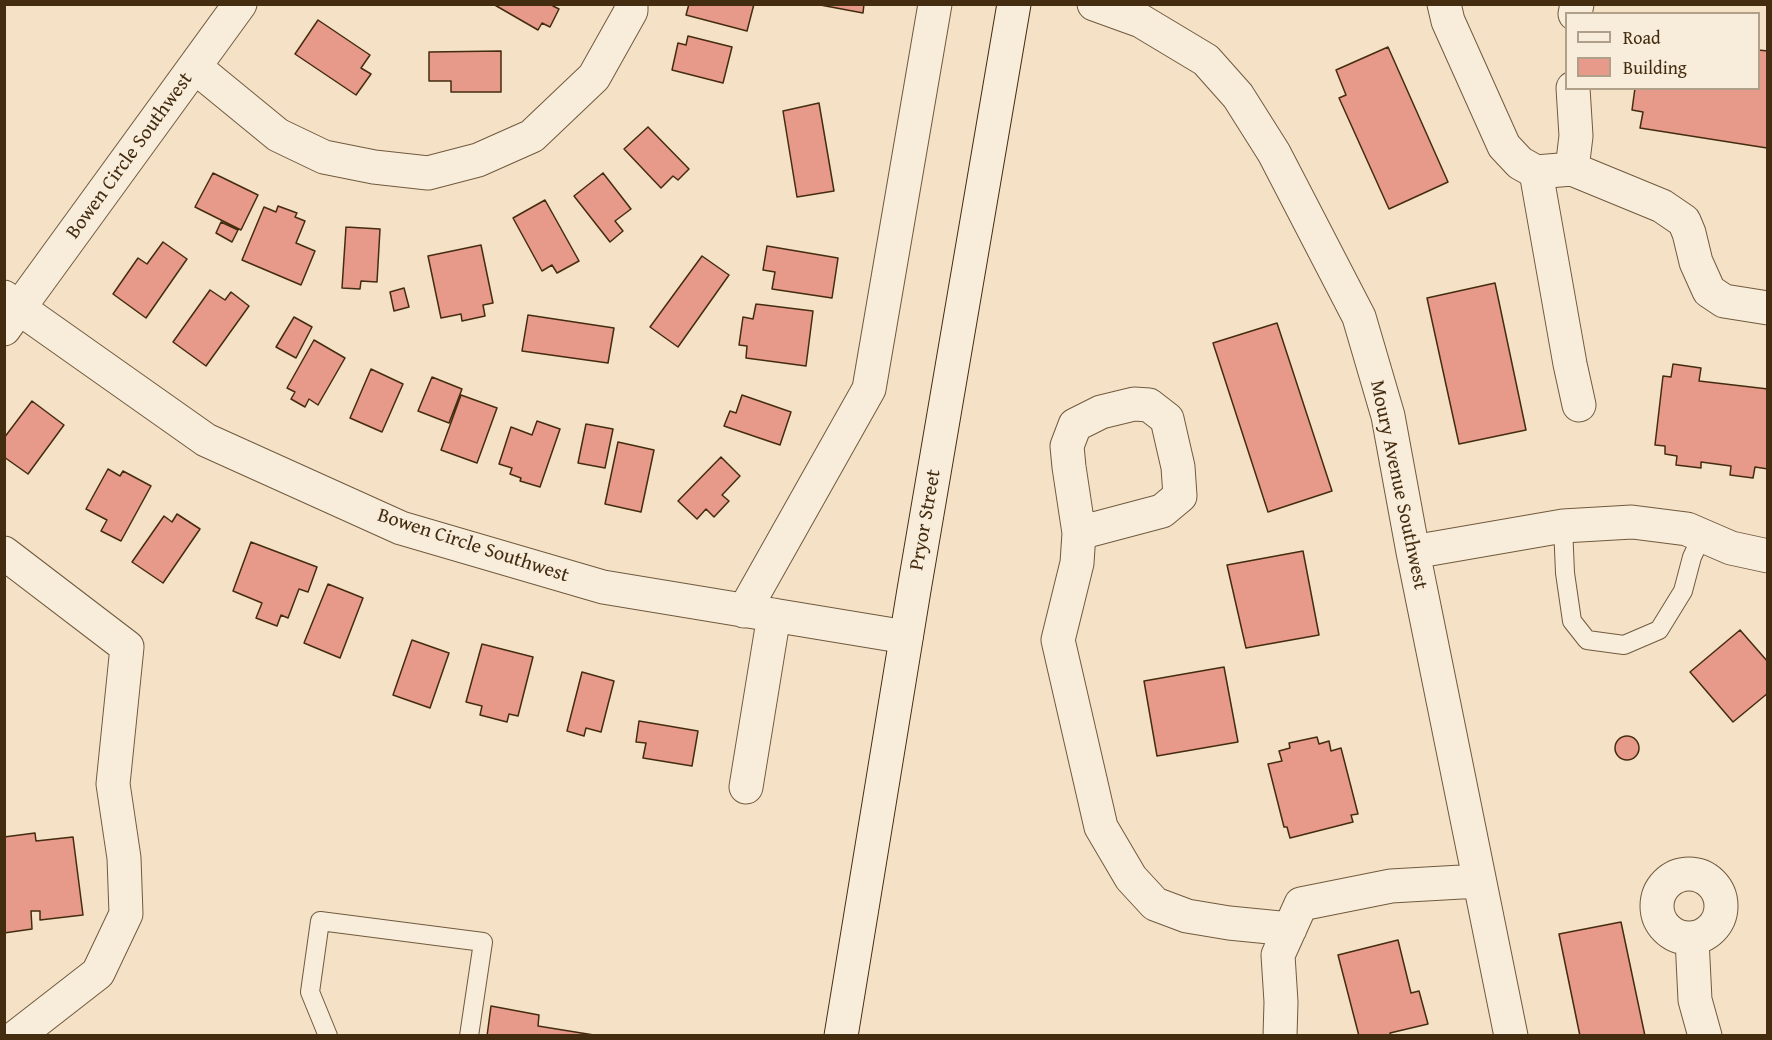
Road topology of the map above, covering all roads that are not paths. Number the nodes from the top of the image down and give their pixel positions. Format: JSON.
{"nodes":[{"id":1,"x":240,"y":4,"type":"edge"},
{"id":2,"x":631,"y":4,"type":"edge"},
{"id":3,"x":935,"y":4,"type":"edge"},
{"id":4,"x":1014,"y":4,"type":"edge"},
{"id":5,"x":1094,"y":4,"type":"edge"},
{"id":6,"x":1444,"y":4,"type":"edge"},
{"id":7,"x":195,"y":67,"type":"junction"},
{"id":8,"x":1574,"y":90,"type":"edge"},
{"id":9,"x":1572,"y":169,"type":"junction"},
{"id":10,"x":1536,"y":172,"type":"junction"},
{"id":11,"x":1767,"y":308,"type":"edge"},
{"id":12,"x":10,"y":311,"type":"edge"},
{"id":13,"x":1579,"y":405,"type":"dead end"},
{"id":14,"x":1563,"y":526,"type":"junction"},
{"id":15,"x":1079,"y":533,"type":"dead end"},
{"id":16,"x":1702,"y":536,"type":"junction"},
{"id":17,"x":1413,"y":552,"type":"junction"},
{"id":18,"x":8,"y":556,"type":"edge"},
{"id":19,"x":1767,"y":556,"type":"edge"},
{"id":20,"x":759,"y":613,"type":"junction"},
{"id":21,"x":906,"y":637,"type":"junction"},
{"id":22,"x":746,"y":787,"type":"dead end"},
{"id":23,"x":1479,"y":881,"type":"junction"},
{"id":24,"x":1290,"y":929,"type":"junction"},
{"id":25,"x":1692,"y":939,"type":"dead end"},
{"id":26,"x":17,"y":1035,"type":"edge"},
{"id":27,"x":328,"y":1035,"type":"edge"},
{"id":28,"x":469,"y":1035,"type":"edge"},
{"id":29,"x":841,"y":1035,"type":"edge"},
{"id":30,"x":1280,"y":1035,"type":"edge"},
{"id":31,"x":1511,"y":1035,"type":"edge"},
{"id":32,"x":1705,"y":1035,"type":"edge"}],
"edges":[{"from":1,"to":7,"type":"street","name":"Bowen Circle Southwest"},
{"from":2,"to":7,"type":"street"},
{"from":3,"to":20,"type":"street"},
{"from":4,"to":21,"type":"street","name":"Pryor Street"},
{"from":5,"to":17,"type":"street","name":"Moury Avenue Southwest"},
{"from":6,"to":10,"type":"street"},
{"from":7,"to":12,"type":"street","name":"Bowen Circle Southwest"},
{"from":8,"to":9,"type":"street"},
{"from":9,"to":10,"type":"street"},
{"from":9,"to":11,"type":"street"},
{"from":10,"to":13,"type":"street"},
{"from":12,"to":20,"type":"street","name":"Bowen Circle Southwest"},
{"from":14,"to":16,"type":"street"},
{"from":14,"to":16,"type":"lane"},
{"from":14,"to":17,"type":"street"},
{"from":15,"to":24,"type":"street"},
{"from":16,"to":19,"type":"street"},
{"from":17,"to":23,"type":"street","name":"Moury Avenue Southwest"},
{"from":18,"to":26,"type":"street"},
{"from":20,"to":21,"type":"street","name":"Bowen Circle Southwest"},
{"from":20,"to":22,"type":"street"},
{"from":21,"to":29,"type":"street","name":"Pryor Street"},
{"from":23,"to":24,"type":"street"},
{"from":23,"to":31,"type":"street","name":"Moury Avenue Southwest"},
{"from":24,"to":30,"type":"street"},
{"from":25,"to":32,"type":"street"},
{"from":27,"to":28,"type":"lane"}]}
